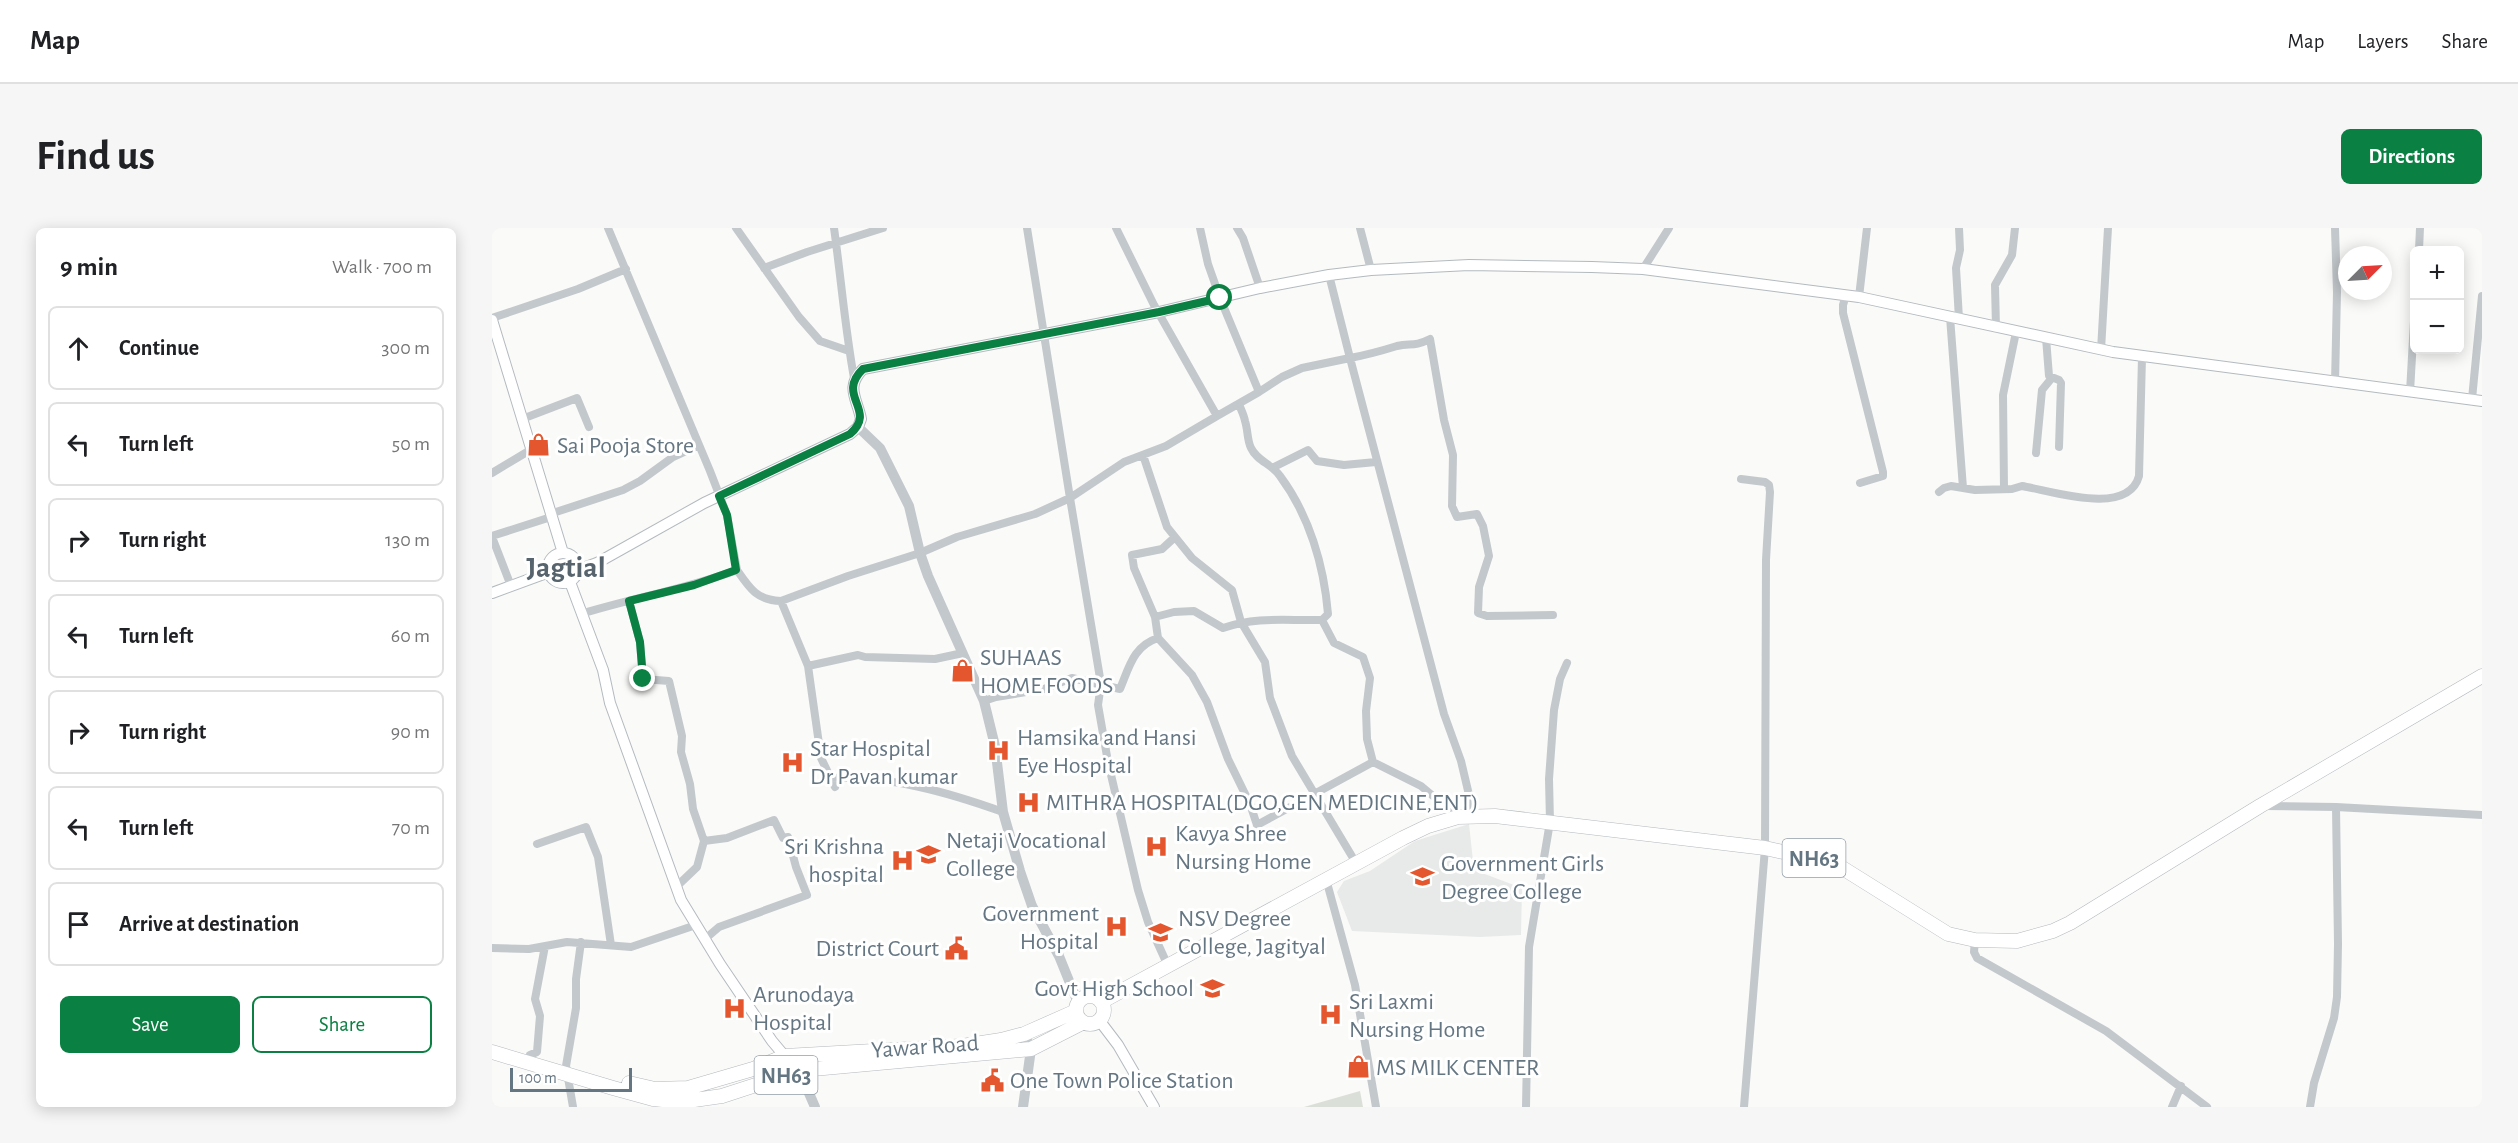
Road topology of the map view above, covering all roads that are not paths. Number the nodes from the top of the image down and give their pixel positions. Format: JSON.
{"nodes":[{"id":1,"x":608,"y":228,"type":"edge"},
{"id":2,"x":736,"y":228,"type":"edge"},
{"id":3,"x":834,"y":228,"type":"edge"},
{"id":4,"x":883,"y":228,"type":"edge"},
{"id":5,"x":1027,"y":228,"type":"edge"},
{"id":6,"x":1116,"y":228,"type":"edge"},
{"id":7,"x":1200,"y":228,"type":"edge"},
{"id":8,"x":1237,"y":228,"type":"edge"},
{"id":9,"x":1360,"y":228,"type":"edge"},
{"id":10,"x":1669,"y":228,"type":"edge"},
{"id":11,"x":1867,"y":228,"type":"edge"},
{"id":12,"x":1959,"y":228,"type":"edge"},
{"id":13,"x":2015,"y":228,"type":"edge"},
{"id":14,"x":2108,"y":228,"type":"edge"},
{"id":15,"x":2335,"y":228,"type":"edge"},
{"id":16,"x":2420,"y":228,"type":"edge"},
{"id":17,"x":836,"y":243,"type":"junction"},
{"id":18,"x":2419,"y":246,"type":"edge"},
{"id":19,"x":764,"y":268,"type":"junction"},
{"id":20,"x":626,"y":269,"type":"junction"},
{"id":21,"x":1643,"y":269,"type":"junction"},
{"id":22,"x":1371,"y":270,"type":"junction"},
{"id":23,"x":1329,"y":275,"type":"junction"},
{"id":24,"x":1260,"y":288,"type":"junction"},
{"id":25,"x":1846,"y":295,"type":"junction"},
{"id":26,"x":1859,"y":297,"type":"junction"},
{"id":27,"x":2482,"y":297,"type":"edge"},
{"id":28,"x":1220,"y":298,"type":"junction"},
{"id":29,"x":1159,"y":312,"type":"junction"},
{"id":30,"x":1954,"y":318,"type":"junction"},
{"id":31,"x":492,"y":319,"type":"edge"},
{"id":32,"x":1996,"y":328,"type":"junction"},
{"id":33,"x":2016,"y":332,"type":"junction"},
{"id":34,"x":1043,"y":333,"type":"junction"},
{"id":35,"x":2046,"y":338,"type":"junction"},
{"id":36,"x":2101,"y":350,"type":"junction"},
{"id":37,"x":849,"y":351,"type":"junction"},
{"id":38,"x":2413,"y":354,"type":"edge"},
{"id":39,"x":2142,"y":357,"type":"junction"},
{"id":40,"x":1350,"y":358,"type":"junction"},
{"id":41,"x":854,"y":378,"type":"junction"},
{"id":42,"x":2051,"y":379,"type":"junction"},
{"id":43,"x":2335,"y":383,"type":"junction"},
{"id":44,"x":1259,"y":392,"type":"junction"},
{"id":45,"x":2410,"y":392,"type":"junction"},
{"id":46,"x":2477,"y":400,"type":"edge"},
{"id":47,"x":1239,"y":404,"type":"junction"},
{"id":48,"x":1217,"y":416,"type":"junction"},
{"id":49,"x":522,"y":419,"type":"junction"},
{"id":50,"x":589,"y":427,"type":"dead end"},
{"id":51,"x":858,"y":427,"type":"junction"},
{"id":52,"x":699,"y":445,"type":"junction"},
{"id":53,"x":2059,"y":447,"type":"dead end"},
{"id":54,"x":532,"y":449,"type":"junction"},
{"id":55,"x":2036,"y":453,"type":"dead end"},
{"id":56,"x":1143,"y":455,"type":"junction"},
{"id":57,"x":1376,"y":462,"type":"junction"},
{"id":58,"x":1274,"y":466,"type":"junction"},
{"id":59,"x":492,"y":473,"type":"edge"},
{"id":60,"x":1741,"y":479,"type":"dead end"},
{"id":61,"x":1860,"y":483,"type":"dead end"},
{"id":62,"x":1963,"y":488,"type":"junction"},
{"id":63,"x":2004,"y":489,"type":"junction"},
{"id":64,"x":1940,"y":492,"type":"dead end"},
{"id":65,"x":719,"y":496,"type":"junction"},
{"id":66,"x":1070,"y":498,"type":"junction"},
{"id":67,"x":551,"y":515,"type":"junction"},
{"id":68,"x":492,"y":537,"type":"edge"},
{"id":69,"x":1175,"y":537,"type":"junction"},
{"id":70,"x":920,"y":553,"type":"junction"},
{"id":71,"x":563,"y":554,"type":"junction"},
{"id":72,"x":578,"y":570,"type":"junction"},
{"id":73,"x":736,"y":570,"type":"junction"},
{"id":74,"x":549,"y":572,"type":"junction"},
{"id":75,"x":570,"y":582,"type":"junction"},
{"id":76,"x":511,"y":586,"type":"junction"},
{"id":77,"x":492,"y":593,"type":"edge"},
{"id":78,"x":629,"y":601,"type":"junction"},
{"id":79,"x":781,"y":601,"type":"junction"},
{"id":80,"x":581,"y":614,"type":"junction"},
{"id":81,"x":1552,"y":615,"type":"dead end"},
{"id":82,"x":1155,"y":617,"type":"junction"},
{"id":83,"x":1322,"y":620,"type":"junction"},
{"id":84,"x":1241,"y":621,"type":"junction"},
{"id":85,"x":1158,"y":638,"type":"junction"},
{"id":86,"x":963,"y":653,"type":"junction"},
{"id":87,"x":1567,"y":663,"type":"dead end"},
{"id":88,"x":808,"y":666,"type":"junction"},
{"id":89,"x":2482,"y":676,"type":"edge"},
{"id":90,"x":1101,"y":684,"type":"junction"},
{"id":91,"x":984,"y":702,"type":"junction"},
{"id":92,"x":1373,"y":762,"type":"junction"},
{"id":93,"x":831,"y":778,"type":"junction"},
{"id":94,"x":835,"y":787,"type":"dead end"},
{"id":95,"x":1314,"y":795,"type":"junction"},
{"id":96,"x":2260,"y":806,"type":"junction"},
{"id":97,"x":2336,"y":807,"type":"junction"},
{"id":98,"x":1004,"y":812,"type":"junction"},
{"id":99,"x":1474,"y":816,"type":"junction"},
{"id":100,"x":2482,"y":816,"type":"edge"},
{"id":101,"x":1458,"y":817,"type":"junction"},
{"id":102,"x":1550,"y":822,"type":"junction"},
{"id":103,"x":704,"y":841,"type":"junction"},
{"id":104,"x":537,"y":844,"type":"dead end"},
{"id":105,"x":1765,"y":849,"type":"junction"},
{"id":106,"x":1356,"y":863,"type":"junction"},
{"id":107,"x":1326,"y":879,"type":"junction"},
{"id":108,"x":676,"y":887,"type":"junction"},
{"id":109,"x":696,"y":925,"type":"junction"},
{"id":110,"x":705,"y":939,"type":"junction"},
{"id":111,"x":1975,"y":940,"type":"junction"},
{"id":112,"x":581,"y":942,"type":"junction"},
{"id":113,"x":611,"y":945,"type":"junction"},
{"id":114,"x":544,"y":946,"type":"junction"},
{"id":115,"x":492,"y":948,"type":"edge"},
{"id":116,"x":1168,"y":966,"type":"junction"},
{"id":117,"x":1101,"y":1002,"type":"junction"},
{"id":118,"x":1079,"y":1012,"type":"junction"},
{"id":119,"x":1099,"y":1020,"type":"junction"},
{"id":120,"x":1024,"y":1034,"type":"junction"},
{"id":121,"x":492,"y":1042,"type":"edge"},
{"id":122,"x":1031,"y":1049,"type":"junction"},
{"id":123,"x":492,"y":1052,"type":"edge"},
{"id":124,"x":530,"y":1055,"type":"junction"},
{"id":125,"x":788,"y":1056,"type":"junction"},
{"id":126,"x":802,"y":1070,"type":"junction"},
{"id":127,"x":566,"y":1071,"type":"junction"},
{"id":128,"x":2181,"y":1086,"type":"junction"},
{"id":129,"x":653,"y":1098,"type":"edge"},
{"id":130,"x":813,"y":1104,"type":"edge"},
{"id":131,"x":573,"y":1107,"type":"edge"},
{"id":132,"x":1023,"y":1107,"type":"edge"},
{"id":133,"x":1154,"y":1107,"type":"edge"},
{"id":134,"x":1376,"y":1107,"type":"edge"},
{"id":135,"x":1526,"y":1107,"type":"edge"},
{"id":136,"x":1744,"y":1107,"type":"edge"},
{"id":137,"x":2172,"y":1107,"type":"edge"},
{"id":138,"x":2207,"y":1107,"type":"edge"},
{"id":139,"x":2310,"y":1107,"type":"edge"}],
"edges":[{"from":1,"to":20,"type":"street"},
{"from":2,"to":19,"type":"street"},
{"from":3,"to":17,"type":"street"},
{"from":4,"to":17,"type":"street"},
{"from":5,"to":34,"type":"street"},
{"from":6,"to":29,"type":"street"},
{"from":7,"to":28,"type":"street"},
{"from":8,"to":24,"type":"street"},
{"from":9,"to":22,"type":"street"},
{"from":10,"to":21,"type":"street"},
{"from":11,"to":26,"type":"street"},
{"from":12,"to":30,"type":"street"},
{"from":13,"to":32,"type":"street"},
{"from":14,"to":36,"type":"street"},
{"from":15,"to":43,"type":"street"},
{"from":16,"to":18,"type":"street"},
{"from":17,"to":19,"type":"street"},
{"from":17,"to":37,"type":"street"},
{"from":19,"to":37,"type":"street"},
{"from":20,"to":31,"type":"street"},
{"from":20,"to":52,"type":"street"},
{"from":21,"to":22,"type":"main road"},
{"from":21,"to":25,"type":"main road"},
{"from":22,"to":23,"type":"main road"},
{"from":23,"to":24,"type":"main road"},
{"from":23,"to":40,"type":"street"},
{"from":24,"to":28,"type":"main road"},
{"from":25,"to":26,"type":"main road"},
{"from":25,"to":61,"type":"street"},
{"from":26,"to":30,"type":"main road"},
{"from":27,"to":46,"type":"street"},
{"from":28,"to":29,"type":"main road"},
{"from":28,"to":44,"type":"street"},
{"from":29,"to":34,"type":"main road"},
{"from":29,"to":48,"type":"street"},
{"from":30,"to":32,"type":"main road"},
{"from":30,"to":62,"type":"street"},
{"from":31,"to":49,"type":"main road"},
{"from":32,"to":33,"type":"main road"},
{"from":33,"to":35,"type":"main road"},
{"from":33,"to":63,"type":"street"},
{"from":34,"to":41,"type":"main road"},
{"from":34,"to":66,"type":"street"},
{"from":35,"to":36,"type":"main road"},
{"from":35,"to":42,"type":"street"},
{"from":36,"to":39,"type":"main road"},
{"from":37,"to":41,"type":"street"},
{"from":38,"to":45,"type":"street"},
{"from":39,"to":43,"type":"main road"},
{"from":39,"to":63,"type":"street"},
{"from":40,"to":44,"type":"street"},
{"from":40,"to":57,"type":"street"},
{"from":40,"to":81,"type":"street"},
{"from":41,"to":51,"type":"main road"},
{"from":42,"to":53,"type":"street"},
{"from":42,"to":55,"type":"street"},
{"from":43,"to":45,"type":"main road"},
{"from":44,"to":47,"type":"street"},
{"from":45,"to":46,"type":"main road"},
{"from":47,"to":48,"type":"street"},
{"from":47,"to":58,"type":"street"},
{"from":48,"to":56,"type":"street"},
{"from":49,"to":50,"type":"street"},
{"from":49,"to":54,"type":"main road"},
{"from":51,"to":65,"type":"main road"},
{"from":51,"to":70,"type":"street"},
{"from":52,"to":65,"type":"street"},
{"from":52,"to":67,"type":"street"},
{"from":54,"to":59,"type":"street"},
{"from":54,"to":67,"type":"main road"},
{"from":56,"to":66,"type":"street"},
{"from":56,"to":69,"type":"street"},
{"from":57,"to":58,"type":"street"},
{"from":57,"to":99,"type":"street"},
{"from":58,"to":83,"type":"street"},
{"from":60,"to":105,"type":"street"},
{"from":62,"to":63,"type":"street"},
{"from":62,"to":64,"type":"street"},
{"from":65,"to":72,"type":"main road"},
{"from":65,"to":73,"type":"street"},
{"from":66,"to":70,"type":"street"},
{"from":66,"to":90,"type":"street"},
{"from":67,"to":68,"type":"street"},
{"from":67,"to":71,"type":"main road"},
{"from":68,"to":76,"type":"street"},
{"from":69,"to":82,"type":"street"},
{"from":69,"to":84,"type":"street"},
{"from":70,"to":79,"type":"street"},
{"from":70,"to":86,"type":"street"},
{"from":71,"to":72,"type":"main road"},
{"from":71,"to":74,"type":"main road"},
{"from":72,"to":75,"type":"main road"},
{"from":73,"to":78,"type":"street"},
{"from":73,"to":79,"type":"street"},
{"from":74,"to":75,"type":"main road"},
{"from":74,"to":76,"type":"main road"},
{"from":75,"to":80,"type":"main road"},
{"from":76,"to":77,"type":"main road"},
{"from":78,"to":80,"type":"street"},
{"from":78,"to":103,"type":"street"},
{"from":79,"to":88,"type":"street"},
{"from":80,"to":108,"type":"main road"},
{"from":82,"to":84,"type":"street"},
{"from":82,"to":85,"type":"street"},
{"from":83,"to":84,"type":"street"},
{"from":83,"to":92,"type":"street"},
{"from":84,"to":95,"type":"street"},
{"from":85,"to":90,"type":"street"},
{"from":85,"to":95,"type":"street"},
{"from":86,"to":88,"type":"street"},
{"from":86,"to":91,"type":"street"},
{"from":87,"to":102,"type":"street"},
{"from":88,"to":93,"type":"street"},
{"from":89,"to":96,"type":"highway","number":"NH63"},
{"from":90,"to":91,"type":"street"},
{"from":90,"to":116,"type":"street"},
{"from":91,"to":98,"type":"street"},
{"from":92,"to":95,"type":"street"},
{"from":92,"to":101,"type":"street"},
{"from":93,"to":94,"type":"street"},
{"from":93,"to":98,"type":"street"},
{"from":95,"to":106,"type":"street"},
{"from":96,"to":97,"type":"street"},
{"from":96,"to":111,"type":"highway","number":"NH63"},
{"from":97,"to":100,"type":"street"},
{"from":97,"to":139,"type":"street"},
{"from":98,"to":118,"type":"street"},
{"from":99,"to":101,"type":"highway","number":"NH63"},
{"from":99,"to":102,"type":"highway","number":"NH63"},
{"from":101,"to":106,"type":"highway","number":"NH63"},
{"from":102,"to":105,"type":"highway","number":"NH63"},
{"from":102,"to":135,"type":"street"},
{"from":103,"to":108,"type":"street"},
{"from":103,"to":110,"type":"street"},
{"from":104,"to":113,"type":"street"},
{"from":105,"to":111,"type":"highway","number":"NH63"},
{"from":105,"to":136,"type":"street"},
{"from":106,"to":107,"type":"highway","number":"NH63"},
{"from":107,"to":116,"type":"highway","number":"NH63"},
{"from":107,"to":134,"type":"street"},
{"from":108,"to":109,"type":"main road"},
{"from":109,"to":110,"type":"main road"},
{"from":109,"to":113,"type":"street"},
{"from":110,"to":125,"type":"main road"},
{"from":111,"to":128,"type":"street"},
{"from":112,"to":113,"type":"street"},
{"from":112,"to":114,"type":"street"},
{"from":112,"to":127,"type":"street"},
{"from":114,"to":115,"type":"street"},
{"from":114,"to":124,"type":"street"},
{"from":116,"to":117,"type":"highway","number":"NH63"},
{"from":117,"to":118,"type":"highway","number":"NH63"},
{"from":117,"to":119,"type":"highway"},
{"from":118,"to":119,"type":"highway","number":"NH63"},
{"from":118,"to":120,"type":"highway","name":"Yawar Road","number":"NH63"},
{"from":118,"to":122,"type":"highway","number":"NH63"},
{"from":119,"to":133,"type":"main road"},
{"from":120,"to":122,"type":"street"},
{"from":120,"to":125,"type":"highway","name":"Yawar Road","number":"NH63"},
{"from":121,"to":124,"type":"highway","number":"NH63"},
{"from":122,"to":126,"type":"highway","number":"NH63"},
{"from":122,"to":132,"type":"street"},
{"from":123,"to":127,"type":"highway","number":"NH63"},
{"from":124,"to":127,"type":"highway","number":"NH63"},
{"from":125,"to":126,"type":"main road"},
{"from":125,"to":129,"type":"highway","name":"Yawar Road","number":"NH63"},
{"from":126,"to":129,"type":"highway","number":"NH63"},
{"from":126,"to":130,"type":"street"},
{"from":127,"to":129,"type":"highway","number":"NH63"},
{"from":127,"to":131,"type":"street"},
{"from":128,"to":137,"type":"street"},
{"from":128,"to":138,"type":"street"}]}
